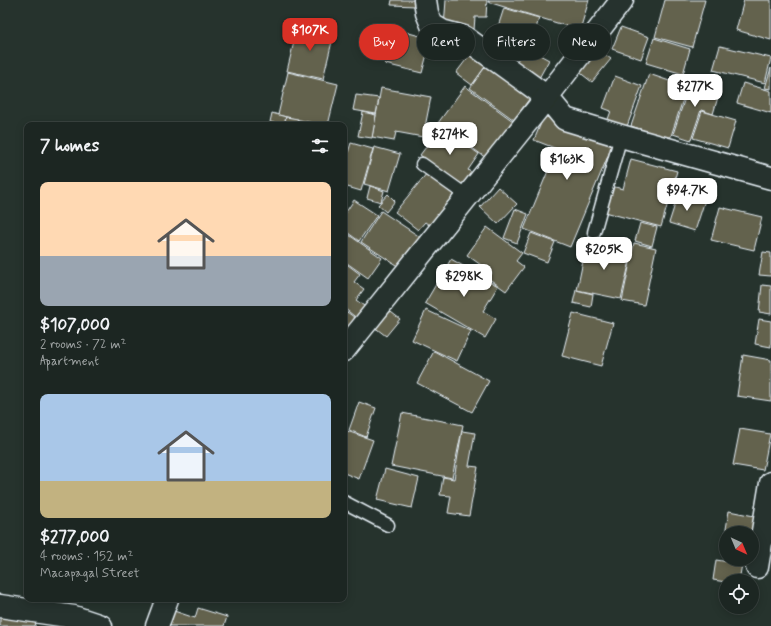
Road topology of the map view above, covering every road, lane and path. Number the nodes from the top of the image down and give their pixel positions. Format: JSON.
{"nodes":[{"id":1,"x":425,"y":0,"type":"edge"},
{"id":2,"x":622,"y":0,"type":"edge"},
{"id":3,"x":547,"y":97,"type":"junction"},
{"id":4,"x":621,"y":136,"type":"junction"},
{"id":5,"x":422,"y":164,"type":"dead end"},
{"id":6,"x":771,"y":178,"type":"edge"},
{"id":7,"x":467,"y":196,"type":"junction"},
{"id":8,"x":594,"y":232,"type":"dead end"},
{"id":9,"x":347,"y":346,"type":"edge"},
{"id":10,"x":771,"y":483,"type":"edge"},
{"id":11,"x":347,"y":504,"type":"edge"},
{"id":12,"x":388,"y":525,"type":"dead end"},
{"id":13,"x":757,"y":567,"type":"dead end"},
{"id":14,"x":166,"y":602,"type":"edge"},
{"id":15,"x":0,"y":606,"type":"edge"},
{"id":16,"x":101,"y":626,"type":"edge"},
{"id":17,"x":157,"y":626,"type":"edge"}],
"edges":[{"from":1,"to":3,"type":"street"},
{"from":2,"to":3,"type":"street"},
{"from":3,"to":4,"type":"street"},
{"from":3,"to":7,"type":"street"},
{"from":4,"to":6,"type":"street"},
{"from":4,"to":8,"type":"lane"},
{"from":5,"to":7,"type":"lane"},
{"from":7,"to":9,"type":"street"},
{"from":10,"to":13,"type":"street"},
{"from":11,"to":12,"type":"lane"},
{"from":14,"to":17,"type":"street"},
{"from":15,"to":16,"type":"street"}]}
